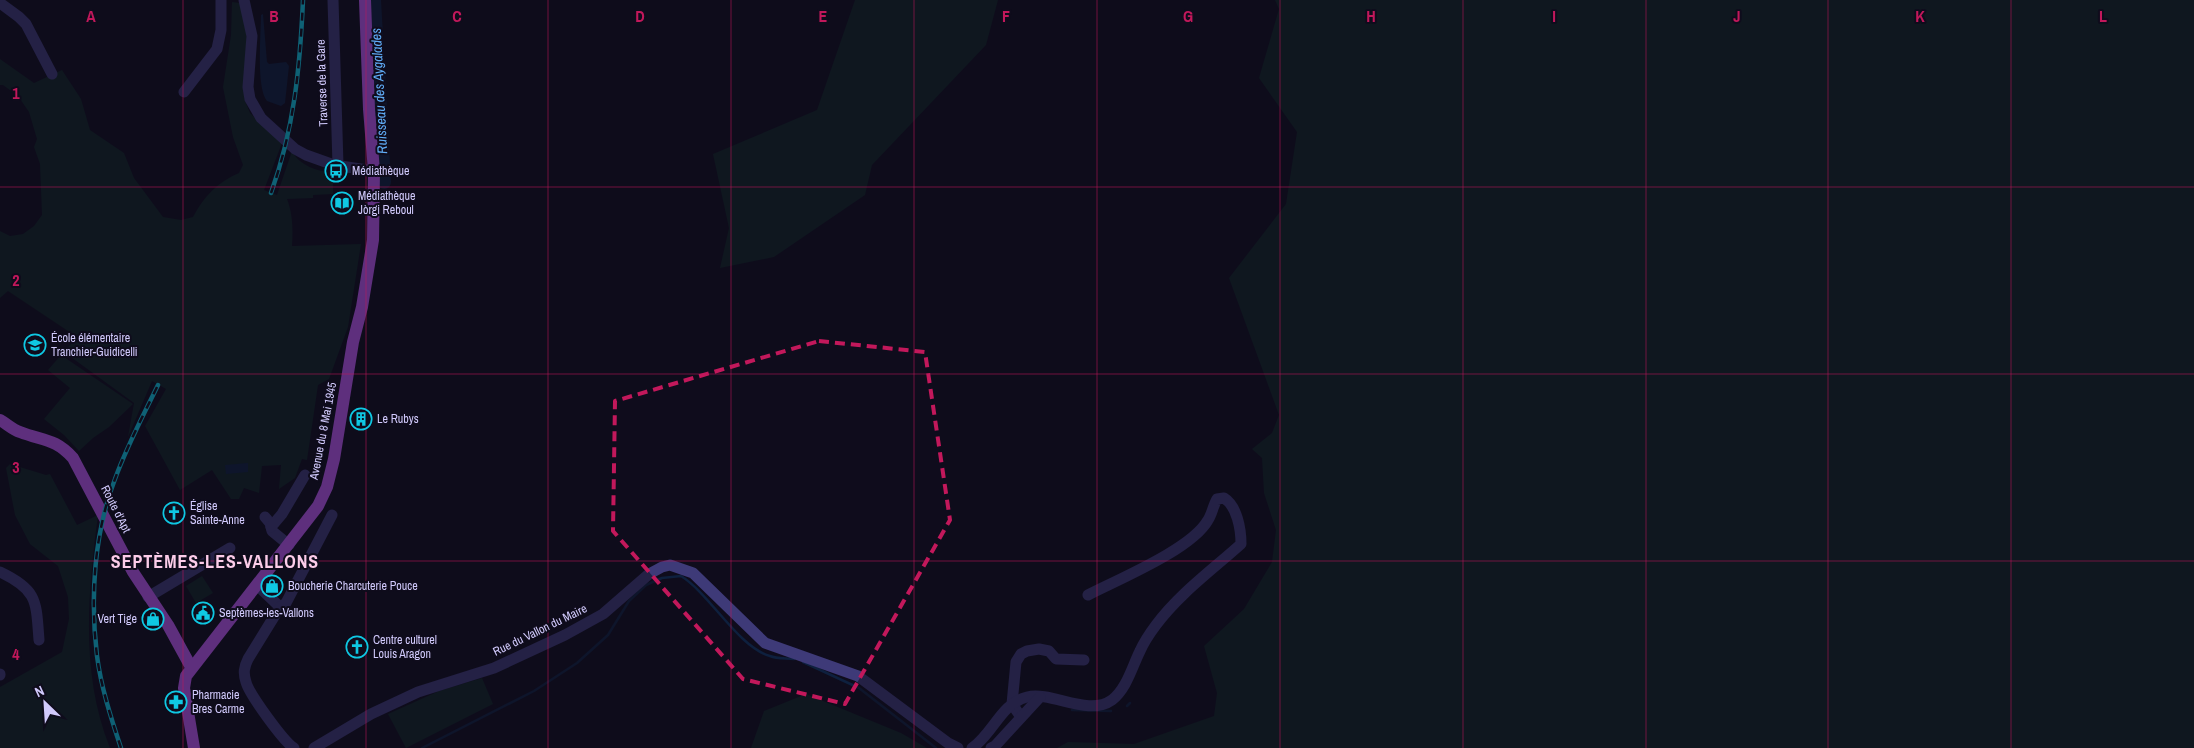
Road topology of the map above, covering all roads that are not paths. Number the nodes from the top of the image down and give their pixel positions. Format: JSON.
{"nodes":[{"id":1,"x":221,"y":0,"type":"edge"},
{"id":2,"x":244,"y":0,"type":"edge"},
{"id":3,"x":333,"y":0,"type":"edge"},
{"id":4,"x":365,"y":0,"type":"edge"},
{"id":5,"x":0,"y":3,"type":"edge"},
{"id":6,"x":52,"y":74,"type":"dead end"},
{"id":7,"x":184,"y":92,"type":"dead end"},
{"id":8,"x":338,"y":165,"type":"junction"},
{"id":9,"x":370,"y":171,"type":"junction"},
{"id":10,"x":0,"y":420,"type":"edge"},
{"id":11,"x":0,"y":427,"type":"edge"},
{"id":12,"x":57,"y":444,"type":"junction"},
{"id":13,"x":304,"y":475,"type":"dead end"},
{"id":14,"x":332,"y":514,"type":"dead end"},
{"id":15,"x":289,"y":545,"type":"junction"},
{"id":16,"x":230,"y":548,"type":"dead end"},
{"id":17,"x":0,"y":572,"type":"edge"},
{"id":18,"x":257,"y":585,"type":"junction"},
{"id":19,"x":1088,"y":595,"type":"dead end"},
{"id":20,"x":148,"y":597,"type":"junction"},
{"id":21,"x":280,"y":607,"type":"junction"},
{"id":22,"x":39,"y":640,"type":"dead end"},
{"id":23,"x":1084,"y":660,"type":"dead end"},
{"id":24,"x":191,"y":668,"type":"junction"},
{"id":25,"x":1040,"y":697,"type":"junction"},
{"id":26,"x":1012,"y":704,"type":"junction"},
{"id":27,"x":1021,"y":717,"type":"junction"},
{"id":28,"x":194,"y":748,"type":"edge"},
{"id":29,"x":292,"y":748,"type":"edge"},
{"id":30,"x":314,"y":748,"type":"edge"},
{"id":31,"x":958,"y":748,"type":"edge"},
{"id":32,"x":972,"y":748,"type":"edge"},
{"id":33,"x":991,"y":748,"type":"edge"}],
"edges":[{"from":1,"to":7,"type":"street"},
{"from":2,"to":8,"type":"street"},
{"from":3,"to":8,"type":"street","name":"Traverse de la Gare"},
{"from":4,"to":9,"type":"main road","name":"Avenue du 8 Mai 1945"},
{"from":5,"to":6,"type":"street"},
{"from":8,"to":9,"type":"street"},
{"from":9,"to":15,"type":"main road","name":"Avenue du 8 Mai 1945"},
{"from":10,"to":12,"type":"main road","name":"Route d'Apt"},
{"from":11,"to":12,"type":"main road"},
{"from":12,"to":20,"type":"main road","name":"Route d'Apt"},
{"from":13,"to":15,"type":"street"},
{"from":14,"to":21,"type":"street"},
{"from":15,"to":18,"type":"main road","name":"Avenue du 8 Mai 1945"},
{"from":16,"to":20,"type":"street"},
{"from":17,"to":22,"type":"street"},
{"from":18,"to":21,"type":"street"},
{"from":18,"to":24,"type":"main road","name":"Avenue du 8 Mai 1945"},
{"from":19,"to":25,"type":"street"},
{"from":20,"to":24,"type":"main road","name":"Route d'Apt"},
{"from":21,"to":29,"type":"street"},
{"from":23,"to":26,"type":"street"},
{"from":24,"to":28,"type":"main road","name":"Avenue du 8 Mai 1945"},
{"from":25,"to":26,"type":"street"},
{"from":25,"to":27,"type":"street"},
{"from":26,"to":27,"type":"street"},
{"from":26,"to":32,"type":"street"},
{"from":27,"to":33,"type":"street"},
{"from":30,"to":31,"type":"street","name":"Rue du Vallon du Maire"}]}
